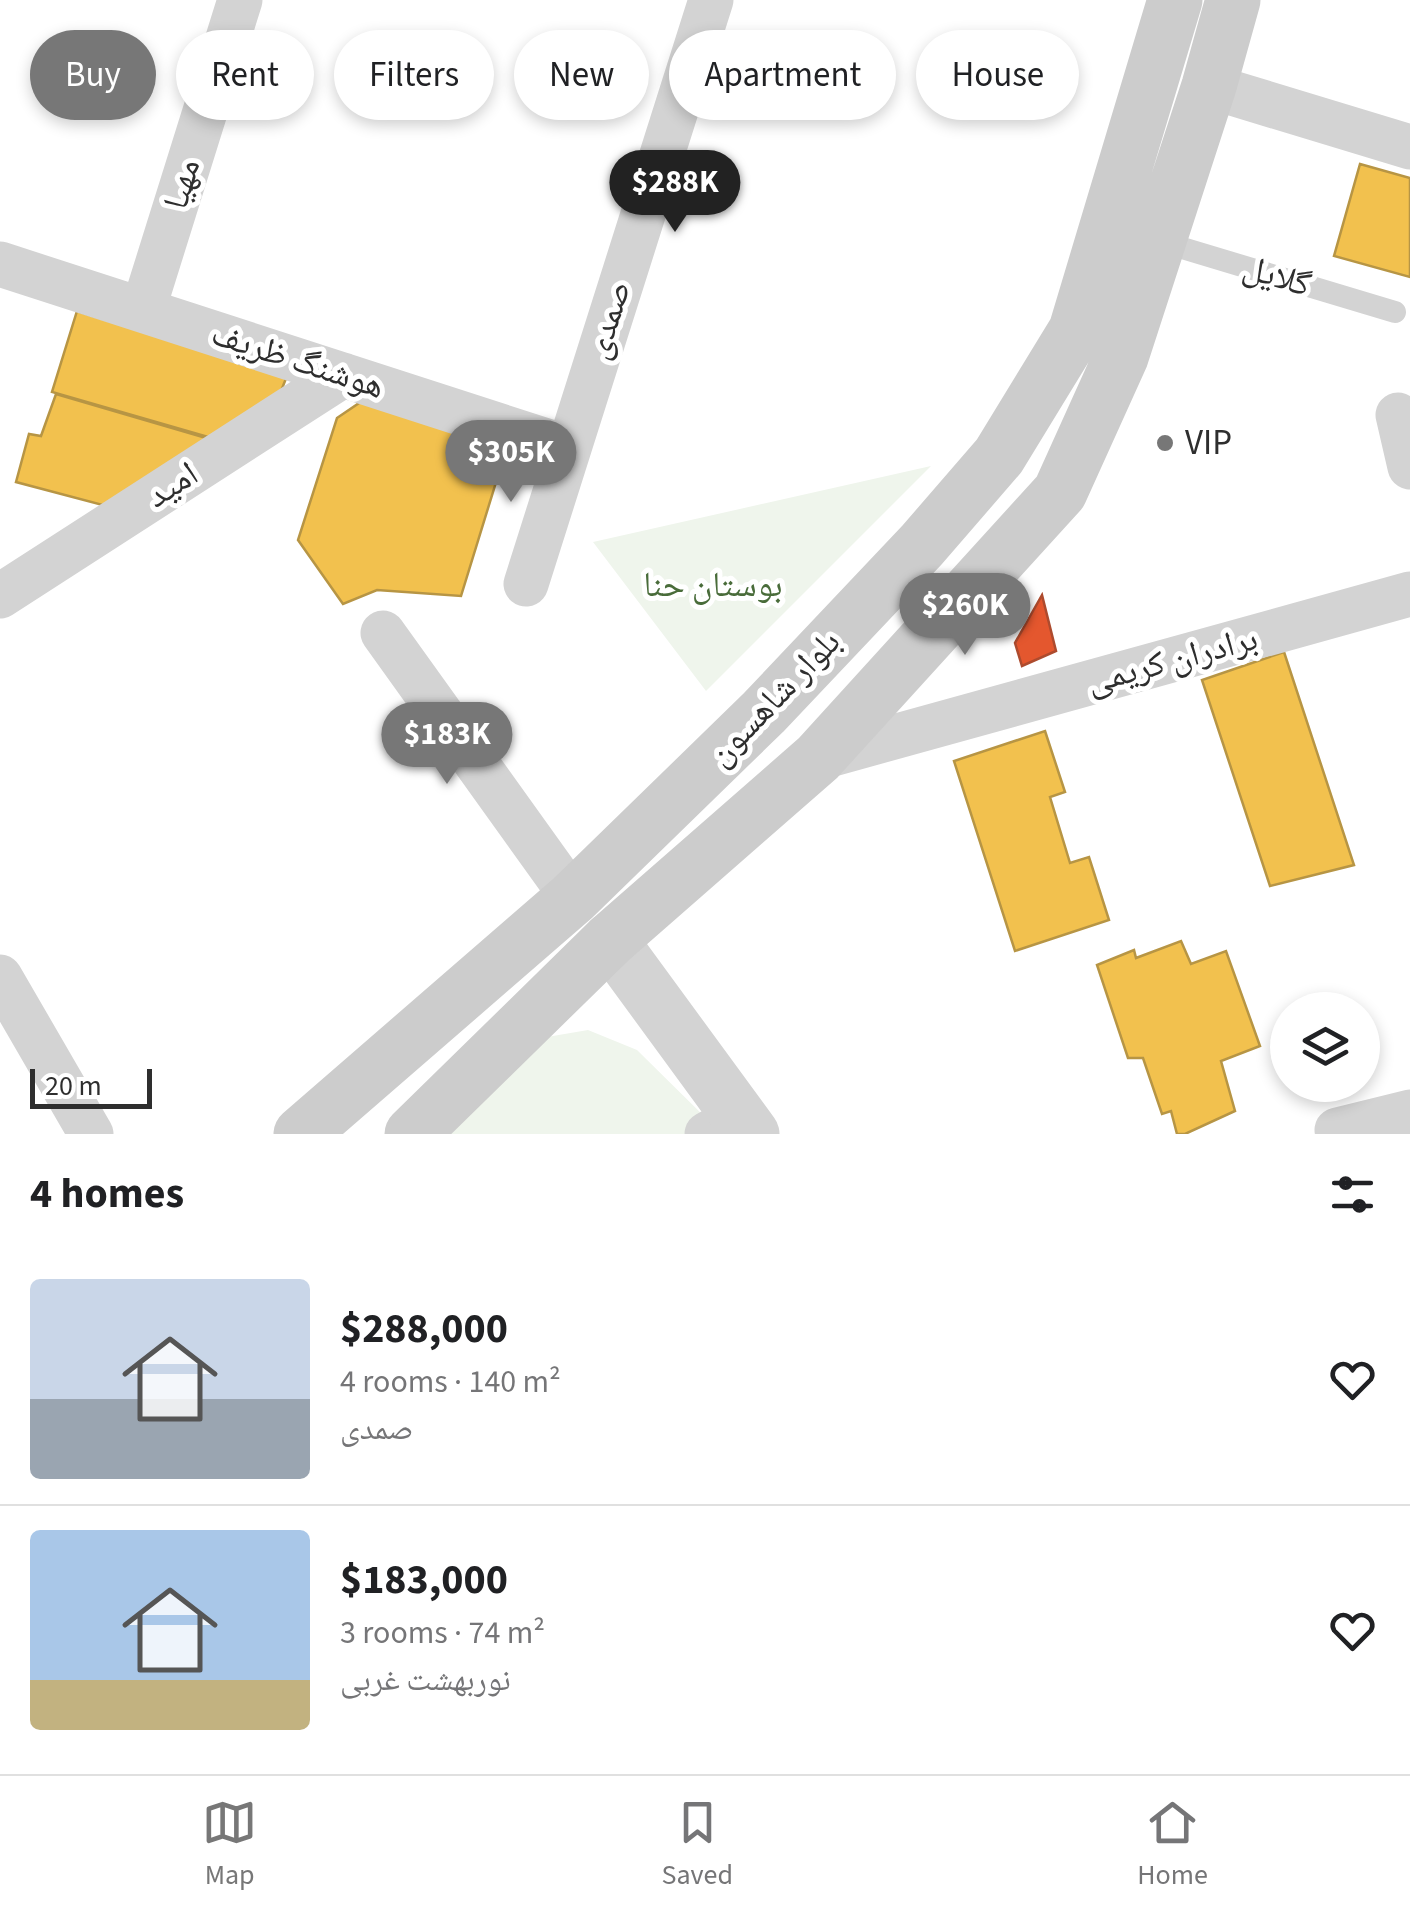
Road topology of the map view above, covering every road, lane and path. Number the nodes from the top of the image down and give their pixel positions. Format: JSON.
{"nodes":[{"id":1,"x":240,"y":0,"type":"edge"},
{"id":2,"x":710,"y":0,"type":"edge"},
{"id":3,"x":1175,"y":0,"type":"edge"},
{"id":4,"x":1232,"y":0,"type":"edge"},
{"id":5,"x":1209,"y":86,"type":"junction"},
{"id":6,"x":1410,"y":147,"type":"edge"},
{"id":7,"x":1158,"y":240,"type":"junction"},
{"id":8,"x":0,"y":264,"type":"edge"},
{"id":9,"x":143,"y":310,"type":"junction"},
{"id":10,"x":1395,"y":312,"type":"dead end"},
{"id":11,"x":343,"y":375,"type":"junction"},
{"id":12,"x":1398,"y":415,"type":"dead end"},
{"id":13,"x":568,"y":448,"type":"junction"},
{"id":14,"x":1410,"y":467,"type":"edge"},
{"id":15,"x":526,"y":584,"type":"dead end"},
{"id":16,"x":1410,"y":594,"type":"edge"},
{"id":17,"x":0,"y":596,"type":"edge"},
{"id":18,"x":870,"y":599,"type":"junction"},
{"id":19,"x":383,"y":633,"type":"dead end"},
{"id":20,"x":912,"y":654,"type":"junction"},
{"id":21,"x":818,"y":758,"type":"junction"},
{"id":22,"x":573,"y":898,"type":"junction"},
{"id":23,"x":610,"y":940,"type":"junction"},
{"id":24,"x":0,"y":977,"type":"edge"},
{"id":25,"x":1410,"y":1112,"type":"edge"},
{"id":26,"x":732,"y":1128,"type":"edge"},
{"id":27,"x":1338,"y":1130,"type":"dead end"},
{"id":28,"x":91,"y":1134,"type":"edge"},
{"id":29,"x":302,"y":1134,"type":"edge"},
{"id":30,"x":412,"y":1134,"type":"edge"}],
"edges":[{"from":1,"to":9,"type":"street","name":"مهیا"},
{"from":2,"to":13,"type":"street","name":"صمدی"},
{"from":3,"to":18,"type":"main road","name":"بلوار شاهسون"},
{"from":4,"to":5,"type":"main road","name":"بلوار شاهسون"},
{"from":5,"to":6,"type":"street"},
{"from":5,"to":7,"type":"main road","name":"بلوار شاهسون"},
{"from":7,"to":10,"type":"lane","name":"گلایل"},
{"from":7,"to":20,"type":"main road","name":"بلوار شاهسون"},
{"from":8,"to":9,"type":"street","name":"هوشنگ ظریف"},
{"from":9,"to":11,"type":"street","name":"هوشنگ ظریف"},
{"from":11,"to":13,"type":"street","name":"هوشنگ ظریف"},
{"from":11,"to":17,"type":"street","name":"امید"},
{"from":12,"to":14,"type":"street"},
{"from":13,"to":15,"type":"street","name":"صمدی"},
{"from":16,"to":21,"type":"street","name":"برادران کریمی"},
{"from":18,"to":20,"type":"main road"},
{"from":18,"to":22,"type":"main road","name":"بلوار شاهسون"},
{"from":19,"to":22,"type":"street"},
{"from":20,"to":21,"type":"main road","name":"بلوار شاهسون"},
{"from":21,"to":23,"type":"main road","name":"بلوار شاهسون"},
{"from":22,"to":29,"type":"main road","name":"بلوار شاهسون"},
{"from":23,"to":26,"type":"street"},
{"from":23,"to":30,"type":"main road","name":"بلوار شاهسون"},
{"from":24,"to":28,"type":"street"},
{"from":25,"to":27,"type":"street"}]}
